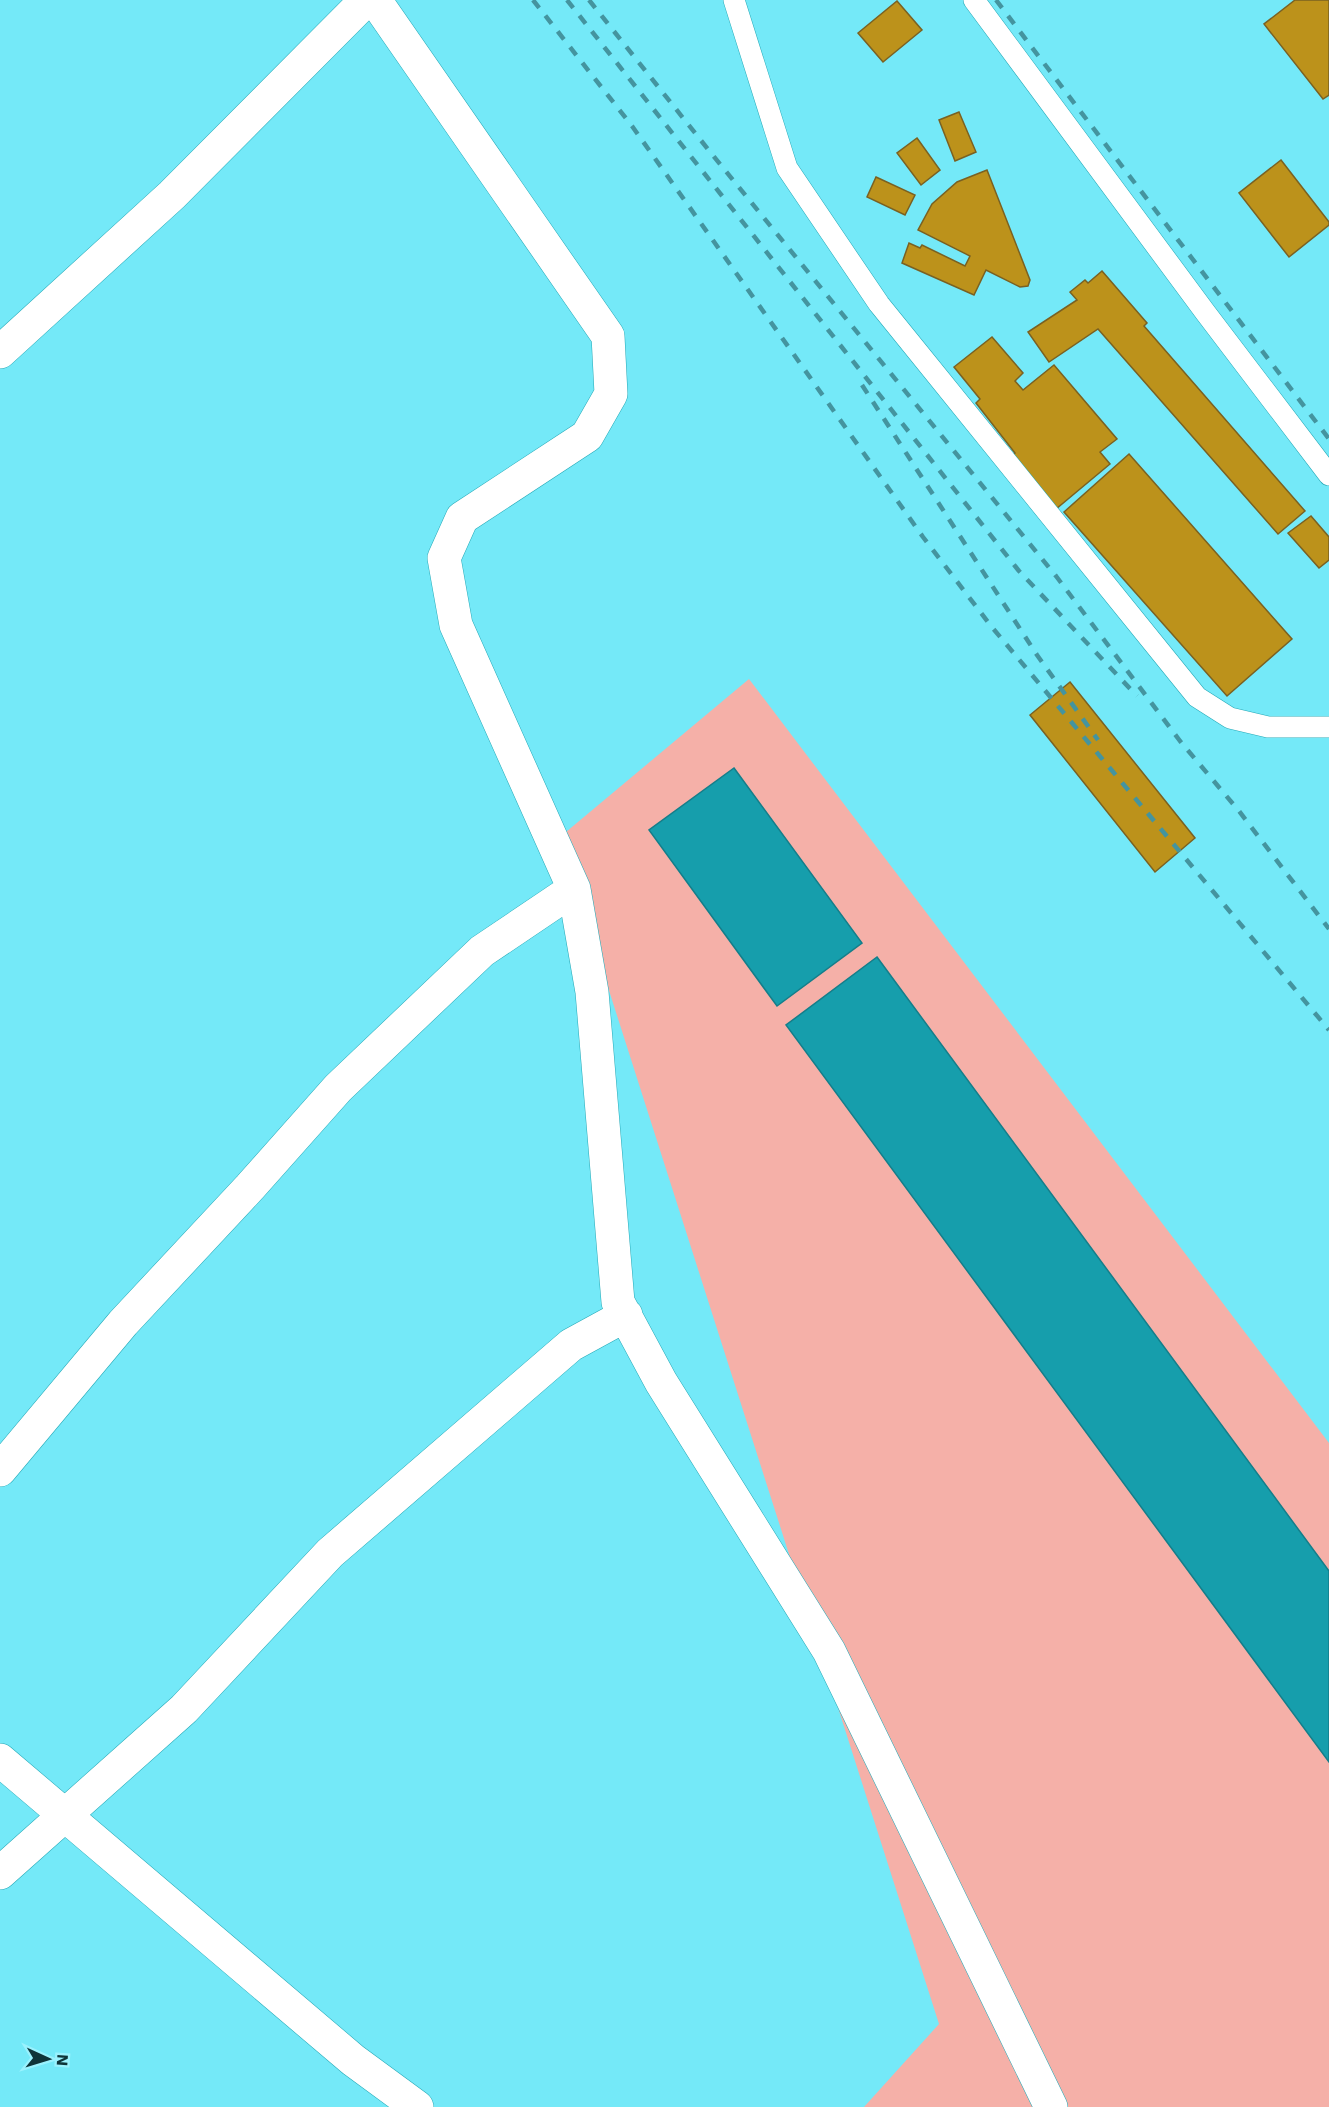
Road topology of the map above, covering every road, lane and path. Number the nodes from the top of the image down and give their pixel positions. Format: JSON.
{"nodes":[{"id":1,"x":366,"y":0,"type":"edge"},
{"id":2,"x":375,"y":0,"type":"edge"},
{"id":3,"x":734,"y":0,"type":"edge"},
{"id":4,"x":974,"y":0,"type":"edge"},
{"id":5,"x":0,"y":352,"type":"edge"},
{"id":6,"x":1329,"y":475,"type":"edge"},
{"id":7,"x":1329,"y":727,"type":"edge"},
{"id":8,"x":574,"y":889,"type":"junction"},
{"id":9,"x":626,"y":1316,"type":"junction"},
{"id":10,"x":0,"y":1470,"type":"edge"},
{"id":11,"x":0,"y":1760,"type":"edge"},
{"id":12,"x":64,"y":1815,"type":"junction"},
{"id":13,"x":0,"y":1873,"type":"edge"},
{"id":14,"x":417,"y":2107,"type":"edge"},
{"id":15,"x":1051,"y":2107,"type":"edge"}],
"edges":[{"from":1,"to":5,"type":"street"},
{"from":2,"to":8,"type":"street"},
{"from":3,"to":7,"type":"lane"},
{"from":4,"to":6,"type":"lane"},
{"from":8,"to":9,"type":"street"},
{"from":8,"to":10,"type":"street"},
{"from":9,"to":12,"type":"street"},
{"from":9,"to":15,"type":"street"},
{"from":11,"to":12,"type":"street"},
{"from":12,"to":13,"type":"street"},
{"from":12,"to":14,"type":"street"}]}
